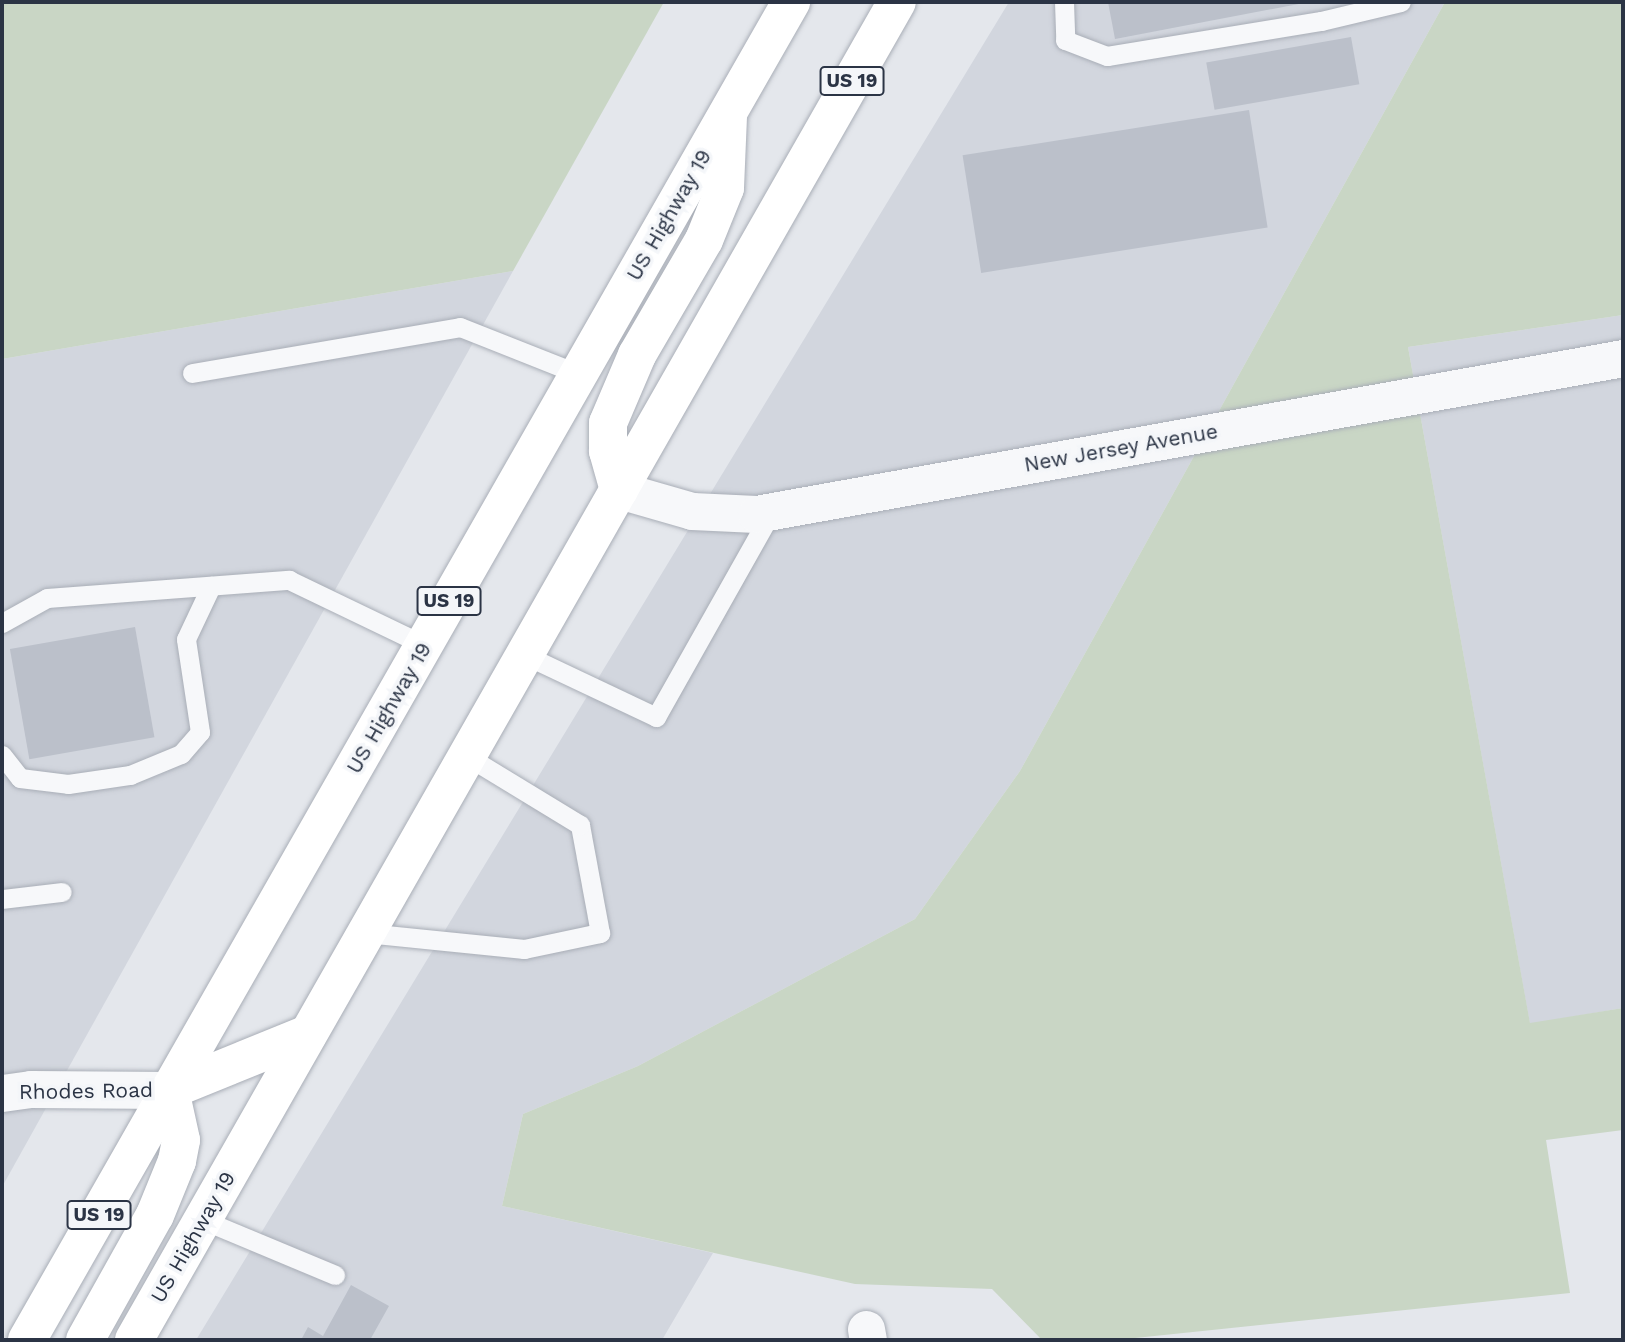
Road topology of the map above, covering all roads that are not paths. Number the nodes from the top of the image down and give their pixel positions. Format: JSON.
{"nodes":[{"id":1,"x":790,"y":2,"type":"edge"},
{"id":2,"x":897,"y":2,"type":"edge"},
{"id":3,"x":1064,"y":2,"type":"edge"},
{"id":4,"x":1401,"y":2,"type":"edge"},
{"id":5,"x":728,"y":112,"type":"junction"},
{"id":6,"x":1623,"y":358,"type":"edge"},
{"id":7,"x":192,"y":373,"type":"dead end"},
{"id":8,"x":579,"y":374,"type":"junction"},
{"id":9,"x":619,"y":490,"type":"junction"},
{"id":10,"x":772,"y":511,"type":"junction"},
{"id":11,"x":211,"y":586,"type":"junction"},
{"id":12,"x":2,"y":623,"type":"edge"},
{"id":13,"x":424,"y":645,"type":"junction"},
{"id":14,"x":525,"y":655,"type":"junction"},
{"id":15,"x":2,"y":755,"type":"edge"},
{"id":16,"x":467,"y":756,"type":"junction"},
{"id":17,"x":62,"y":892,"type":"dead end"},
{"id":18,"x":2,"y":899,"type":"edge"},
{"id":19,"x":366,"y":933,"type":"junction"},
{"id":20,"x":308,"y":1034,"type":"junction"},
{"id":21,"x":170,"y":1090,"type":"junction"},
{"id":22,"x":2,"y":1093,"type":"edge"},
{"id":23,"x":202,"y":1220,"type":"junction"},
{"id":24,"x":335,"y":1275,"type":"dead end"},
{"id":25,"x":27,"y":1340,"type":"edge"},
{"id":26,"x":85,"y":1340,"type":"edge"},
{"id":27,"x":134,"y":1340,"type":"edge"}],
"edges":[{"from":1,"to":5,"type":"highway","name":"US Highway 19","number":"US 19"},
{"from":2,"to":9,"type":"highway","name":"US Highway 19","number":"US 19"},
{"from":3,"to":4,"type":"lane"},
{"from":5,"to":8,"type":"highway","name":"US Highway 19","number":"US 19"},
{"from":5,"to":9,"type":"highway"},
{"from":6,"to":10,"type":"street","name":"New Jersey Avenue"},
{"from":7,"to":8,"type":"lane"},
{"from":8,"to":13,"type":"highway","name":"US Highway 19","number":"US 19"},
{"from":9,"to":10,"type":"street","name":"New Jersey Avenue"},
{"from":9,"to":14,"type":"highway","name":"US Highway 19","number":"US 19"},
{"from":10,"to":14,"type":"lane"},
{"from":11,"to":12,"type":"lane"},
{"from":11,"to":13,"type":"lane"},
{"from":11,"to":15,"type":"lane"},
{"from":13,"to":21,"type":"highway","name":"US Highway 19","number":"US 19"},
{"from":14,"to":16,"type":"highway","name":"US Highway 19","number":"US 19"},
{"from":16,"to":19,"type":"highway","name":"US Highway 19","number":"US 19"},
{"from":16,"to":19,"type":"lane"},
{"from":17,"to":18,"type":"lane"},
{"from":19,"to":20,"type":"highway","name":"US Highway 19","number":"US 19"},
{"from":20,"to":21,"type":"highway"},
{"from":20,"to":23,"type":"highway","name":"US Highway 19","number":"US 19"},
{"from":21,"to":22,"type":"street","name":"Rhodes Road"},
{"from":21,"to":25,"type":"highway","name":"US Highway 19","number":"US 19"},
{"from":21,"to":26,"type":"highway"},
{"from":23,"to":24,"type":"lane"},
{"from":23,"to":27,"type":"highway","name":"US Highway 19","number":"US 19"}]}
